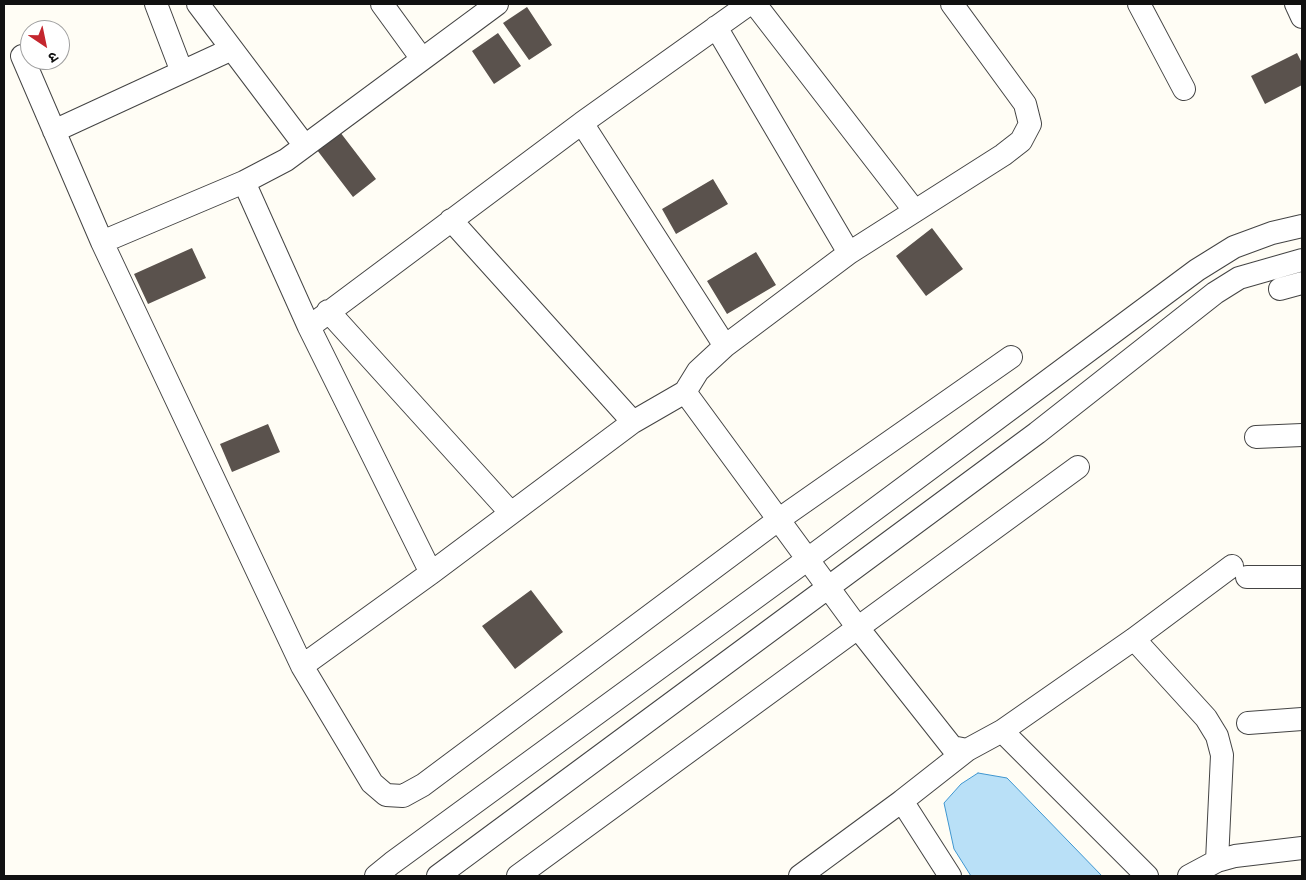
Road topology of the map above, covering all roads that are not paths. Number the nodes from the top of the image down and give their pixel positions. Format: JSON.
{"nodes":[{"id":1,"x":156,"y":4,"type":"edge"},
{"id":2,"x":198,"y":4,"type":"edge"},
{"id":3,"x":382,"y":4,"type":"edge"},
{"id":4,"x":496,"y":4,"type":"edge"},
{"id":5,"x":749,"y":4,"type":"edge"},
{"id":6,"x":755,"y":4,"type":"edge"},
{"id":7,"x":952,"y":4,"type":"edge"},
{"id":8,"x":1139,"y":4,"type":"edge"},
{"id":9,"x":1296,"y":4,"type":"edge"},
{"id":10,"x":1302,"y":17,"type":"edge"},
{"id":11,"x":716,"y":27,"type":"junction"},
{"id":12,"x":232,"y":49,"type":"junction"},
{"id":13,"x":422,"y":59,"type":"junction"},
{"id":14,"x":28,"y":70,"type":"edge"},
{"id":15,"x":182,"y":72,"type":"junction"},
{"id":16,"x":1184,"y":89,"type":"dead end"},
{"id":17,"x":582,"y":123,"type":"junction"},
{"id":18,"x":54,"y":131,"type":"junction"},
{"id":19,"x":305,"y":146,"type":"junction"},
{"id":20,"x":244,"y":182,"type":"junction"},
{"id":21,"x":914,"y":210,"type":"junction"},
{"id":22,"x":451,"y":220,"type":"junction"},
{"id":23,"x":1302,"y":226,"type":"edge"},
{"id":24,"x":102,"y":242,"type":"junction"},
{"id":25,"x":849,"y":253,"type":"junction"},
{"id":26,"x":1302,"y":260,"type":"edge"},
{"id":27,"x":1302,"y":283,"type":"edge"},
{"id":28,"x":1280,"y":289,"type":"dead end"},
{"id":29,"x":328,"y":311,"type":"junction"},
{"id":30,"x":309,"y":327,"type":"junction"},
{"id":31,"x":725,"y":346,"type":"junction"},
{"id":32,"x":1011,"y":357,"type":"dead end"},
{"id":33,"x":685,"y":392,"type":"junction"},
{"id":34,"x":633,"y":422,"type":"junction"},
{"id":35,"x":1302,"y":435,"type":"edge"},
{"id":36,"x":1256,"y":437,"type":"dead end"},
{"id":37,"x":1078,"y":467,"type":"dead end"},
{"id":38,"x":510,"y":512,"type":"junction"},
{"id":39,"x":778,"y":520,"type":"junction"},
{"id":40,"x":808,"y":559,"type":"junction"},
{"id":41,"x":430,"y":572,"type":"junction"},
{"id":42,"x":1302,"y":577,"type":"edge"},
{"id":43,"x":828,"y":588,"type":"junction"},
{"id":44,"x":858,"y":628,"type":"junction"},
{"id":45,"x":1134,"y":639,"type":"junction"},
{"id":46,"x":302,"y":666,"type":"junction"},
{"id":47,"x":1302,"y":719,"type":"edge"},
{"id":48,"x":1248,"y":723,"type":"dead end"},
{"id":49,"x":1002,"y":731,"type":"junction"},
{"id":50,"x":967,"y":750,"type":"junction"},
{"id":51,"x":902,"y":801,"type":"junction"},
{"id":52,"x":1302,"y":848,"type":"edge"},
{"id":53,"x":1217,"y":861,"type":"junction"},
{"id":54,"x":376,"y":876,"type":"edge"},
{"id":55,"x":438,"y":876,"type":"edge"},
{"id":56,"x":518,"y":876,"type":"edge"},
{"id":57,"x":800,"y":876,"type":"edge"},
{"id":58,"x":950,"y":876,"type":"edge"},
{"id":59,"x":1148,"y":876,"type":"edge"},
{"id":60,"x":1189,"y":876,"type":"edge"}],
"edges":[{"from":1,"to":15,"type":"street"},
{"from":2,"to":12,"type":"street"},
{"from":3,"to":13,"type":"street"},
{"from":4,"to":13,"type":"street"},
{"from":5,"to":11,"type":"street"},
{"from":6,"to":21,"type":"street"},
{"from":7,"to":21,"type":"street"},
{"from":8,"to":16,"type":"street"},
{"from":9,"to":10,"type":"street"},
{"from":11,"to":17,"type":"street"},
{"from":11,"to":25,"type":"street"},
{"from":12,"to":15,"type":"street"},
{"from":12,"to":19,"type":"street"},
{"from":13,"to":19,"type":"street"},
{"from":14,"to":18,"type":"street"},
{"from":15,"to":18,"type":"street"},
{"from":17,"to":22,"type":"street"},
{"from":17,"to":31,"type":"street"},
{"from":18,"to":24,"type":"street"},
{"from":19,"to":20,"type":"street"},
{"from":20,"to":24,"type":"street"},
{"from":20,"to":30,"type":"street"},
{"from":21,"to":25,"type":"street"},
{"from":22,"to":29,"type":"street"},
{"from":22,"to":34,"type":"street"},
{"from":23,"to":40,"type":"street"},
{"from":24,"to":46,"type":"street"},
{"from":25,"to":31,"type":"street"},
{"from":26,"to":43,"type":"street"},
{"from":27,"to":28,"type":"street"},
{"from":29,"to":30,"type":"street"},
{"from":29,"to":38,"type":"street"},
{"from":30,"to":41,"type":"street"},
{"from":31,"to":33,"type":"street"},
{"from":32,"to":39,"type":"street"},
{"from":33,"to":34,"type":"street"},
{"from":33,"to":39,"type":"street"},
{"from":34,"to":38,"type":"street"},
{"from":35,"to":36,"type":"street"},
{"from":37,"to":44,"type":"street"},
{"from":38,"to":41,"type":"street"},
{"from":39,"to":40,"type":"street"},
{"from":39,"to":46,"type":"street"},
{"from":40,"to":43,"type":"street"},
{"from":40,"to":54,"type":"street"},
{"from":41,"to":46,"type":"street"},
{"from":42,"to":45,"type":"street"},
{"from":43,"to":44,"type":"street"},
{"from":43,"to":55,"type":"street"},
{"from":44,"to":50,"type":"street"},
{"from":44,"to":56,"type":"street"},
{"from":45,"to":49,"type":"street"},
{"from":45,"to":53,"type":"street"},
{"from":47,"to":48,"type":"street"},
{"from":49,"to":50,"type":"street"},
{"from":49,"to":59,"type":"street"},
{"from":50,"to":51,"type":"street"},
{"from":51,"to":57,"type":"street"},
{"from":51,"to":58,"type":"street"},
{"from":52,"to":53,"type":"street"},
{"from":53,"to":60,"type":"street"}]}
